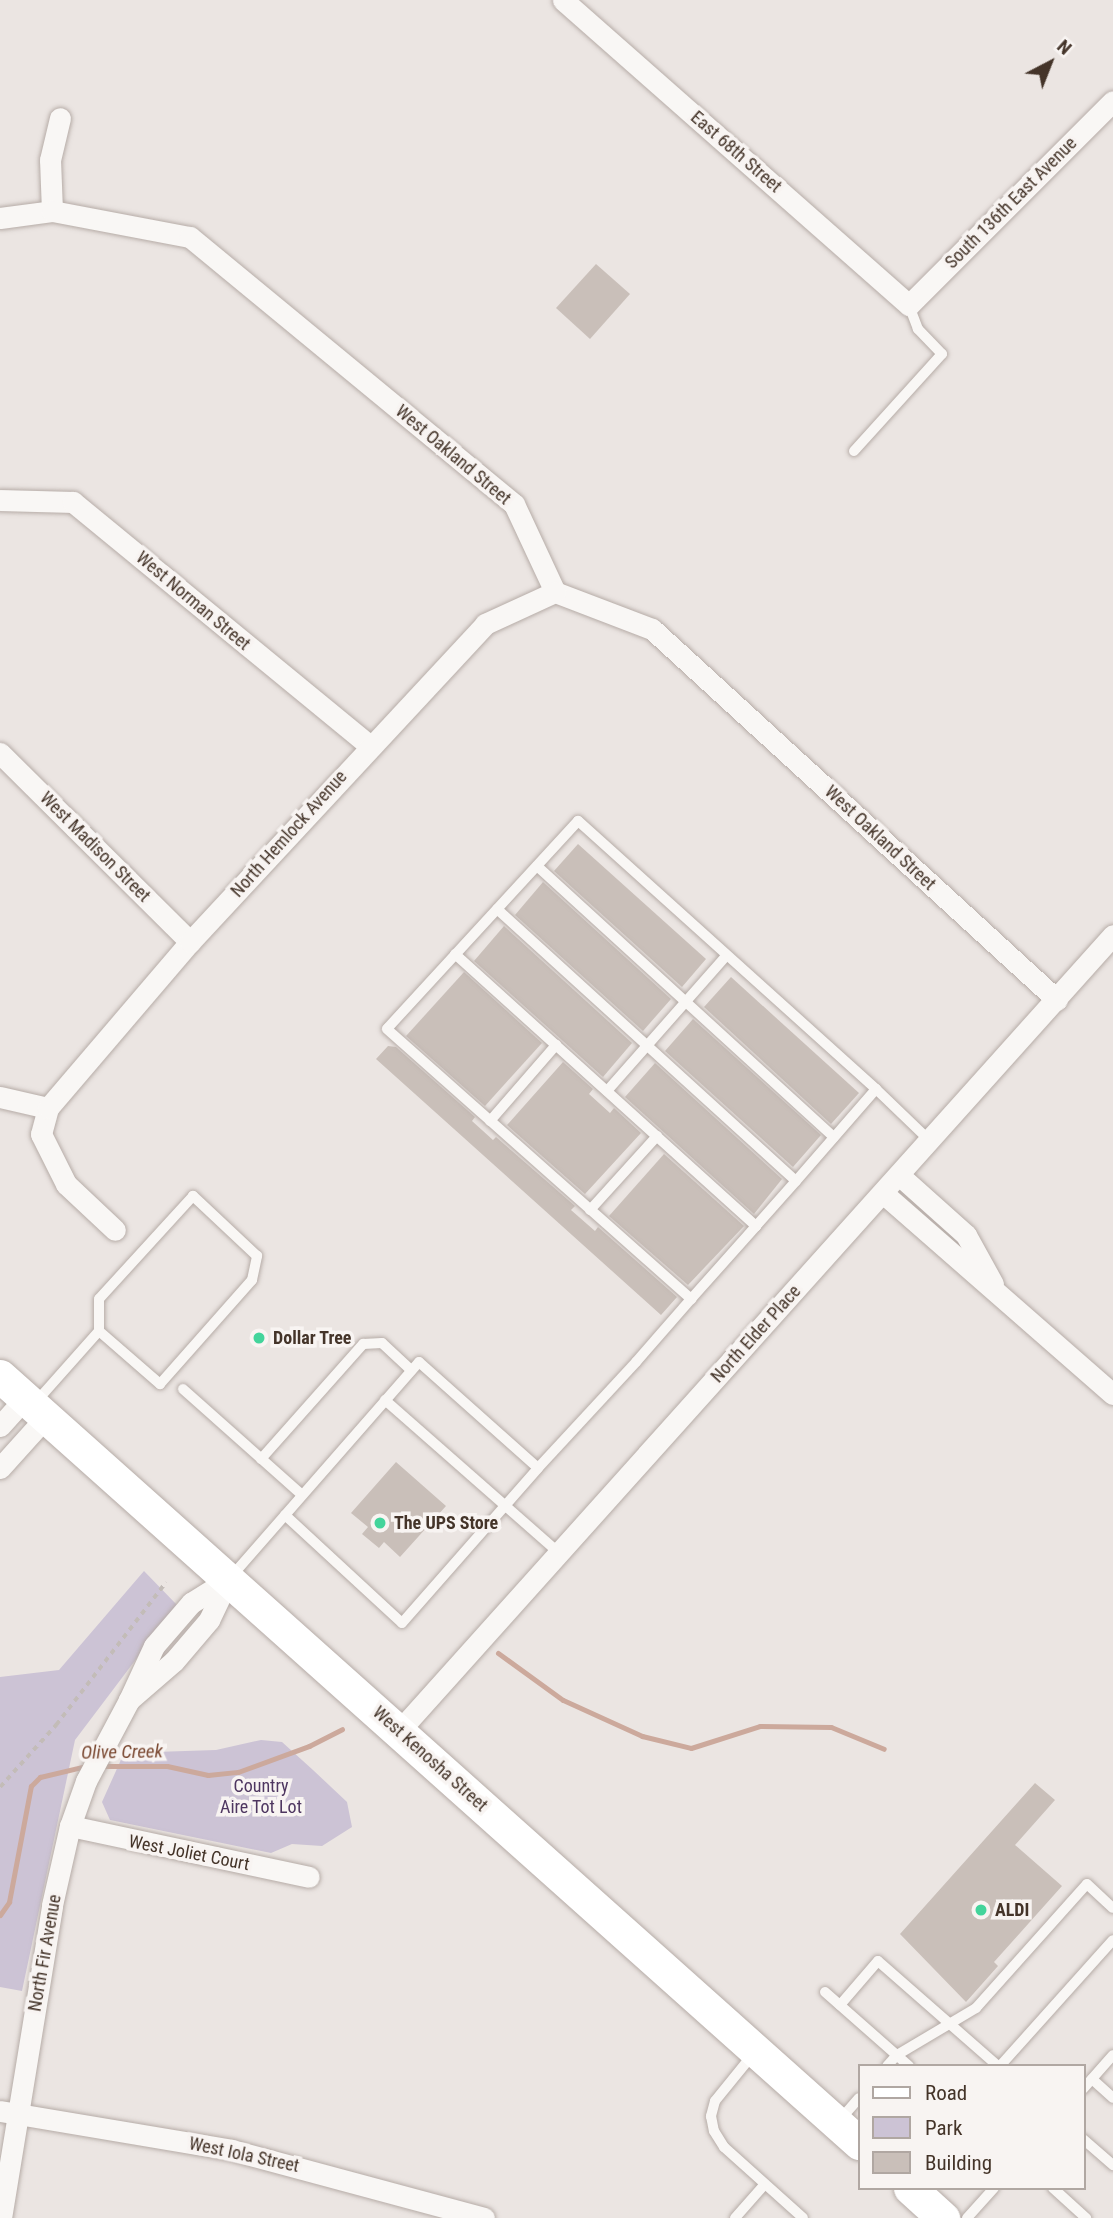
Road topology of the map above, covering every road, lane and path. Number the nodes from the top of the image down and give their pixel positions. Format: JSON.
{"nodes":[{"id":1,"x":563,"y":0,"type":"edge"},
{"id":2,"x":1113,"y":101,"type":"edge"},
{"id":3,"x":60,"y":118,"type":"dead end"},
{"id":4,"x":52,"y":211,"type":"junction"},
{"id":5,"x":0,"y":218,"type":"edge"},
{"id":6,"x":909,"y":304,"type":"junction"},
{"id":7,"x":854,"y":451,"type":"dead end"},
{"id":8,"x":0,"y":500,"type":"edge"},
{"id":9,"x":555,"y":592,"type":"junction"},
{"id":10,"x":370,"y":746,"type":"junction"},
{"id":11,"x":0,"y":753,"type":"edge"},
{"id":12,"x":537,"y":866,"type":"junction"},
{"id":13,"x":496,"y":909,"type":"junction"},
{"id":14,"x":1113,"y":935,"type":"edge"},
{"id":15,"x":191,"y":942,"type":"junction"},
{"id":16,"x":455,"y":954,"type":"junction"},
{"id":17,"x":727,"y":955,"type":"junction"},
{"id":18,"x":1057,"y":1000,"type":"junction"},
{"id":19,"x":686,"y":1001,"type":"junction"},
{"id":20,"x":556,"y":1045,"type":"junction"},
{"id":21,"x":647,"y":1045,"type":"junction"},
{"id":22,"x":876,"y":1089,"type":"junction"},
{"id":23,"x":607,"y":1091,"type":"junction"},
{"id":24,"x":0,"y":1097,"type":"edge"},
{"id":25,"x":48,"y":1108,"type":"junction"},
{"id":26,"x":490,"y":1121,"type":"junction"},
{"id":27,"x":657,"y":1136,"type":"junction"},
{"id":28,"x":834,"y":1138,"type":"junction"},
{"id":29,"x":930,"y":1141,"type":"junction"},
{"id":30,"x":899,"y":1175,"type":"junction"},
{"id":31,"x":796,"y":1181,"type":"junction"},
{"id":32,"x":884,"y":1193,"type":"junction"},
{"id":33,"x":590,"y":1210,"type":"junction"},
{"id":34,"x":941,"y":1213,"type":"junction"},
{"id":35,"x":756,"y":1226,"type":"junction"},
{"id":36,"x":115,"y":1230,"type":"dead end"},
{"id":37,"x":926,"y":1230,"type":"junction"},
{"id":38,"x":993,"y":1286,"type":"junction"},
{"id":39,"x":691,"y":1299,"type":"junction"},
{"id":40,"x":99,"y":1331,"type":"junction"},
{"id":41,"x":411,"y":1370,"type":"junction"},
{"id":42,"x":0,"y":1376,"type":"edge"},
{"id":43,"x":183,"y":1389,"type":"dead end"},
{"id":44,"x":1113,"y":1394,"type":"edge"},
{"id":45,"x":385,"y":1400,"type":"junction"},
{"id":46,"x":35,"y":1407,"type":"junction"},
{"id":47,"x":0,"y":1426,"type":"edge"},
{"id":48,"x":261,"y":1459,"type":"junction"},
{"id":49,"x":0,"y":1468,"type":"edge"},
{"id":50,"x":538,"y":1468,"type":"junction"},
{"id":51,"x":302,"y":1495,"type":"junction"},
{"id":52,"x":506,"y":1506,"type":"junction"},
{"id":53,"x":285,"y":1515,"type":"junction"},
{"id":54,"x":559,"y":1553,"type":"junction"},
{"id":55,"x":228,"y":1580,"type":"junction"},
{"id":56,"x":166,"y":1583,"type":"dead end"},
{"id":57,"x":399,"y":1731,"type":"junction"},
{"id":58,"x":0,"y":1787,"type":"edge"},
{"id":59,"x":70,"y":1826,"type":"junction"},
{"id":60,"x":309,"y":1877,"type":"dead end"},
{"id":61,"x":1113,"y":1908,"type":"edge"},
{"id":62,"x":1113,"y":1940,"type":"edge"},
{"id":63,"x":825,"y":1992,"type":"dead end"},
{"id":64,"x":840,"y":2005,"type":"junction"},
{"id":65,"x":950,"y":2024,"type":"junction"},
{"id":66,"x":756,"y":2051,"type":"junction"},
{"id":67,"x":897,"y":2055,"type":"junction"},
{"id":68,"x":1113,"y":2055,"type":"edge"},
{"id":69,"x":889,"y":2064,"type":"edge"},
{"id":70,"x":907,"y":2064,"type":"edge"},
{"id":71,"x":997,"y":2064,"type":"edge"},
{"id":72,"x":1001,"y":2064,"type":"edge"},
{"id":73,"x":1092,"y":2079,"type":"junction"},
{"id":74,"x":1085,"y":2087,"type":"edge"},
{"id":75,"x":1113,"y":2098,"type":"edge"},
{"id":76,"x":858,"y":2101,"type":"edge"},
{"id":77,"x":9,"y":2112,"type":"edge"},
{"id":78,"x":848,"y":2133,"type":"edge"},
{"id":79,"x":1085,"y":2140,"type":"edge"},
{"id":80,"x":1113,"y":2165,"type":"edge"},
{"id":81,"x":765,"y":2183,"type":"junction"},
{"id":82,"x":912,"y":2190,"type":"edge"},
{"id":83,"x":992,"y":2190,"type":"edge"},
{"id":84,"x":1055,"y":2190,"type":"edge"},
{"id":85,"x":1,"y":2218,"type":"edge"},
{"id":86,"x":484,"y":2218,"type":"edge"},
{"id":87,"x":735,"y":2218,"type":"edge"},
{"id":88,"x":803,"y":2218,"type":"edge"},
{"id":89,"x":943,"y":2218,"type":"edge"},
{"id":90,"x":967,"y":2218,"type":"edge"},
{"id":91,"x":1086,"y":2218,"type":"edge"}],
"edges":[{"from":1,"to":6,"type":"street","name":"East 68th Street"},
{"from":2,"to":6,"type":"street","name":"South 136th East Avenue"},
{"from":3,"to":4,"type":"street"},
{"from":4,"to":5,"type":"street","name":"West Oakland Street"},
{"from":4,"to":9,"type":"street","name":"West Oakland Street"},
{"from":6,"to":7,"type":"lane"},
{"from":8,"to":10,"type":"street","name":"West Norman Street"},
{"from":9,"to":10,"type":"street","name":"North Hemlock Avenue"},
{"from":9,"to":18,"type":"street","name":"West Oakland Street"},
{"from":10,"to":15,"type":"street","name":"North Hemlock Avenue"},
{"from":11,"to":15,"type":"street","name":"West Madison Street"},
{"from":12,"to":13,"type":"lane"},
{"from":12,"to":17,"type":"lane"},
{"from":12,"to":19,"type":"lane"},
{"from":13,"to":16,"type":"lane"},
{"from":13,"to":21,"type":"lane"},
{"from":14,"to":18,"type":"street","name":"North Elder Place"},
{"from":15,"to":25,"type":"street","name":"North Hemlock Avenue"},
{"from":16,"to":20,"type":"lane"},
{"from":16,"to":26,"type":"lane"},
{"from":17,"to":19,"type":"lane"},
{"from":17,"to":22,"type":"lane"},
{"from":18,"to":29,"type":"street","name":"North Elder Place"},
{"from":19,"to":21,"type":"lane"},
{"from":19,"to":28,"type":"lane"},
{"from":20,"to":23,"type":"lane"},
{"from":20,"to":26,"type":"lane"},
{"from":21,"to":23,"type":"lane"},
{"from":21,"to":31,"type":"lane"},
{"from":22,"to":28,"type":"lane"},
{"from":22,"to":29,"type":"lane"},
{"from":23,"to":27,"type":"lane"},
{"from":24,"to":25,"type":"street"},
{"from":25,"to":36,"type":"street"},
{"from":26,"to":33,"type":"lane"},
{"from":27,"to":33,"type":"lane"},
{"from":27,"to":35,"type":"lane"},
{"from":28,"to":31,"type":"lane"},
{"from":29,"to":30,"type":"street","name":"North Elder Place"},
{"from":30,"to":32,"type":"street","name":"North Elder Place"},
{"from":30,"to":34,"type":"street"},
{"from":31,"to":35,"type":"lane"},
{"from":32,"to":37,"type":"street"},
{"from":32,"to":54,"type":"street","name":"North Elder Place"},
{"from":33,"to":39,"type":"lane"},
{"from":34,"to":37,"type":"lane"},
{"from":34,"to":38,"type":"street"},
{"from":35,"to":39,"type":"lane"},
{"from":37,"to":38,"type":"street"},
{"from":38,"to":44,"type":"street"},
{"from":39,"to":50,"type":"lane"},
{"from":40,"to":40,"type":"lane"},
{"from":40,"to":46,"type":"lane"},
{"from":41,"to":45,"type":"lane"},
{"from":41,"to":48,"type":"lane"},
{"from":41,"to":50,"type":"lane"},
{"from":42,"to":46,"type":"main road","name":"West Kenosha Street"},
{"from":43,"to":48,"type":"lane"},
{"from":45,"to":51,"type":"lane"},
{"from":45,"to":52,"type":"lane"},
{"from":46,"to":47,"type":"street"},
{"from":46,"to":49,"type":"street"},
{"from":46,"to":55,"type":"main road","name":"West Kenosha Street"},
{"from":48,"to":51,"type":"lane"},
{"from":50,"to":52,"type":"lane"},
{"from":51,"to":53,"type":"lane"},
{"from":52,"to":53,"type":"lane"},
{"from":52,"to":54,"type":"lane"},
{"from":53,"to":55,"type":"lane"},
{"from":54,"to":57,"type":"street","name":"North Elder Place"},
{"from":55,"to":57,"type":"main road","name":"West Kenosha Street"},
{"from":55,"to":59,"type":"street","name":"North Fir Avenue"},
{"from":56,"to":58,"type":"path"},
{"from":57,"to":66,"type":"main road","name":"West Kenosha Street"},
{"from":59,"to":60,"type":"street","name":"West Joliet Court"},
{"from":59,"to":77,"type":"street","name":"North Fir Avenue"},
{"from":61,"to":65,"type":"lane"},
{"from":62,"to":72,"type":"lane"},
{"from":63,"to":64,"type":"lane"},
{"from":64,"to":65,"type":"lane"},
{"from":64,"to":67,"type":"lane"},
{"from":65,"to":67,"type":"lane"},
{"from":65,"to":71,"type":"lane"},
{"from":66,"to":78,"type":"main road","name":"West Kenosha Street"},
{"from":66,"to":81,"type":"lane"},
{"from":67,"to":69,"type":"lane"},
{"from":67,"to":70,"type":"lane"},
{"from":68,"to":73,"type":"lane"},
{"from":73,"to":74,"type":"lane"},
{"from":73,"to":75,"type":"lane"},
{"from":76,"to":78,"type":"lane"},
{"from":77,"to":85,"type":"street","name":"North Fir Avenue"},
{"from":77,"to":86,"type":"street","name":"West Iola Street"},
{"from":79,"to":80,"type":"lane"},
{"from":81,"to":87,"type":"lane"},
{"from":81,"to":88,"type":"lane"},
{"from":82,"to":89,"type":"main road"},
{"from":83,"to":90,"type":"lane"},
{"from":84,"to":91,"type":"lane"}]}
